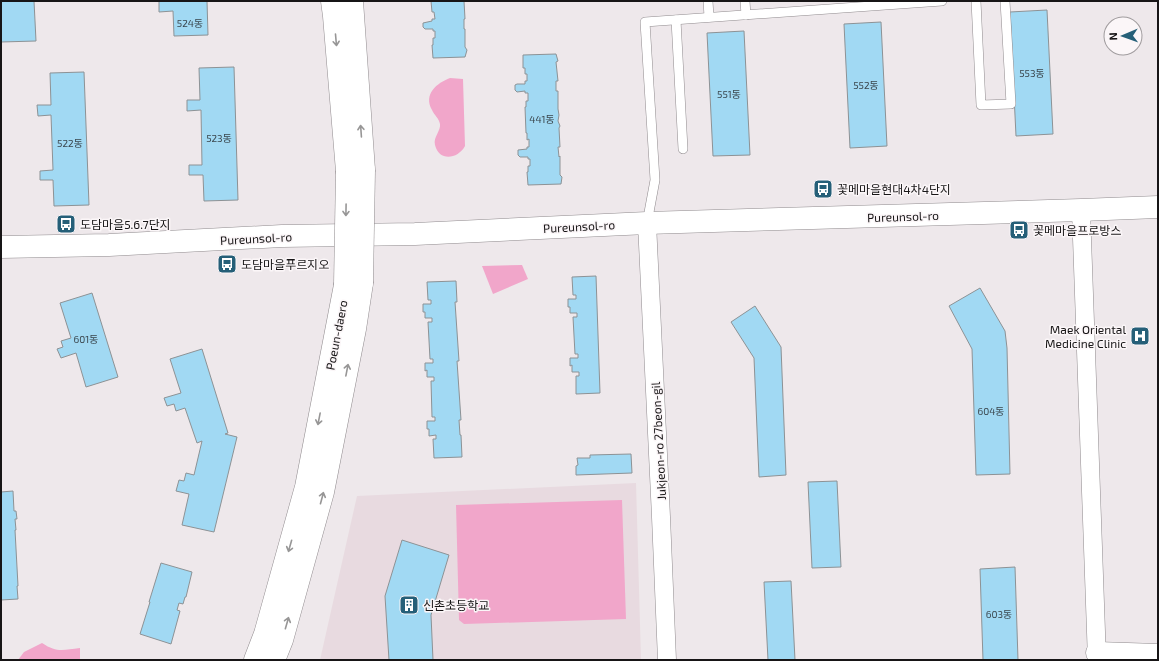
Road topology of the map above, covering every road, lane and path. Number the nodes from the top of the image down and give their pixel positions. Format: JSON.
{"nodes":[{"id":1,"x":332,"y":1,"type":"edge"},
{"id":2,"x":352,"y":1,"type":"edge"},
{"id":3,"x":708,"y":1,"type":"edge"},
{"id":4,"x":745,"y":1,"type":"edge"},
{"id":5,"x":808,"y":1,"type":"edge"},
{"id":6,"x":942,"y":1,"type":"edge"},
{"id":7,"x":976,"y":1,"type":"edge"},
{"id":8,"x":1005,"y":1,"type":"edge"},
{"id":9,"x":809,"y":11,"type":"junction"},
{"id":10,"x":746,"y":15,"type":"junction"},
{"id":11,"x":709,"y":18,"type":"junction"},
{"id":12,"x":676,"y":20,"type":"junction"},
{"id":13,"x":683,"y":149,"type":"dead end"},
{"id":14,"x":356,"y":170,"type":"junction"},
{"id":15,"x":1158,"y":207,"type":"edge"},
{"id":16,"x":1081,"y":210,"type":"junction"},
{"id":17,"x":647,"y":223,"type":"junction"},
{"id":18,"x":1,"y":248,"type":"edge"},
{"id":19,"x":353,"y":284,"type":"junction"},
{"id":20,"x":1158,"y":655,"type":"edge"},
{"id":21,"x":1097,"y":657,"type":"edge"},
{"id":22,"x":255,"y":660,"type":"edge"},
{"id":23,"x":274,"y":660,"type":"edge"},
{"id":24,"x":667,"y":660,"type":"edge"}],
"edges":[{"from":1,"to":14,"type":"main road","name":"Poeun-daero","one_way":true},
{"from":14,"to":2,"type":"main road","name":"Poeun-daero","one_way":true},
{"from":3,"to":11,"type":"lane"},
{"from":4,"to":10,"type":"lane"},
{"from":5,"to":9,"type":"lane"},
{"from":6,"to":9,"type":"lane"},
{"from":7,"to":8,"type":"lane"},
{"from":9,"to":10,"type":"lane"},
{"from":10,"to":11,"type":"lane"},
{"from":11,"to":12,"type":"lane"},
{"from":12,"to":13,"type":"lane"},
{"from":12,"to":17,"type":"lane"},
{"from":14,"to":19,"type":"main road","name":"Poeun-daero","bridge":true},
{"from":15,"to":16,"type":"main road","name":"Pureunsol-ro"},
{"from":16,"to":17,"type":"main road","name":"Pureunsol-ro"},
{"from":16,"to":21,"type":"street"},
{"from":17,"to":18,"type":"main road","name":"Pureunsol-ro"},
{"from":17,"to":24,"type":"street","name":"Jukjeon-ro 27beon-gil"},
{"from":19,"to":22,"type":"main road","name":"Poeun-daero","one_way":true},
{"from":23,"to":19,"type":"main road","name":"Poeun-daero","one_way":true},
{"from":20,"to":21,"type":"main road"}]}
